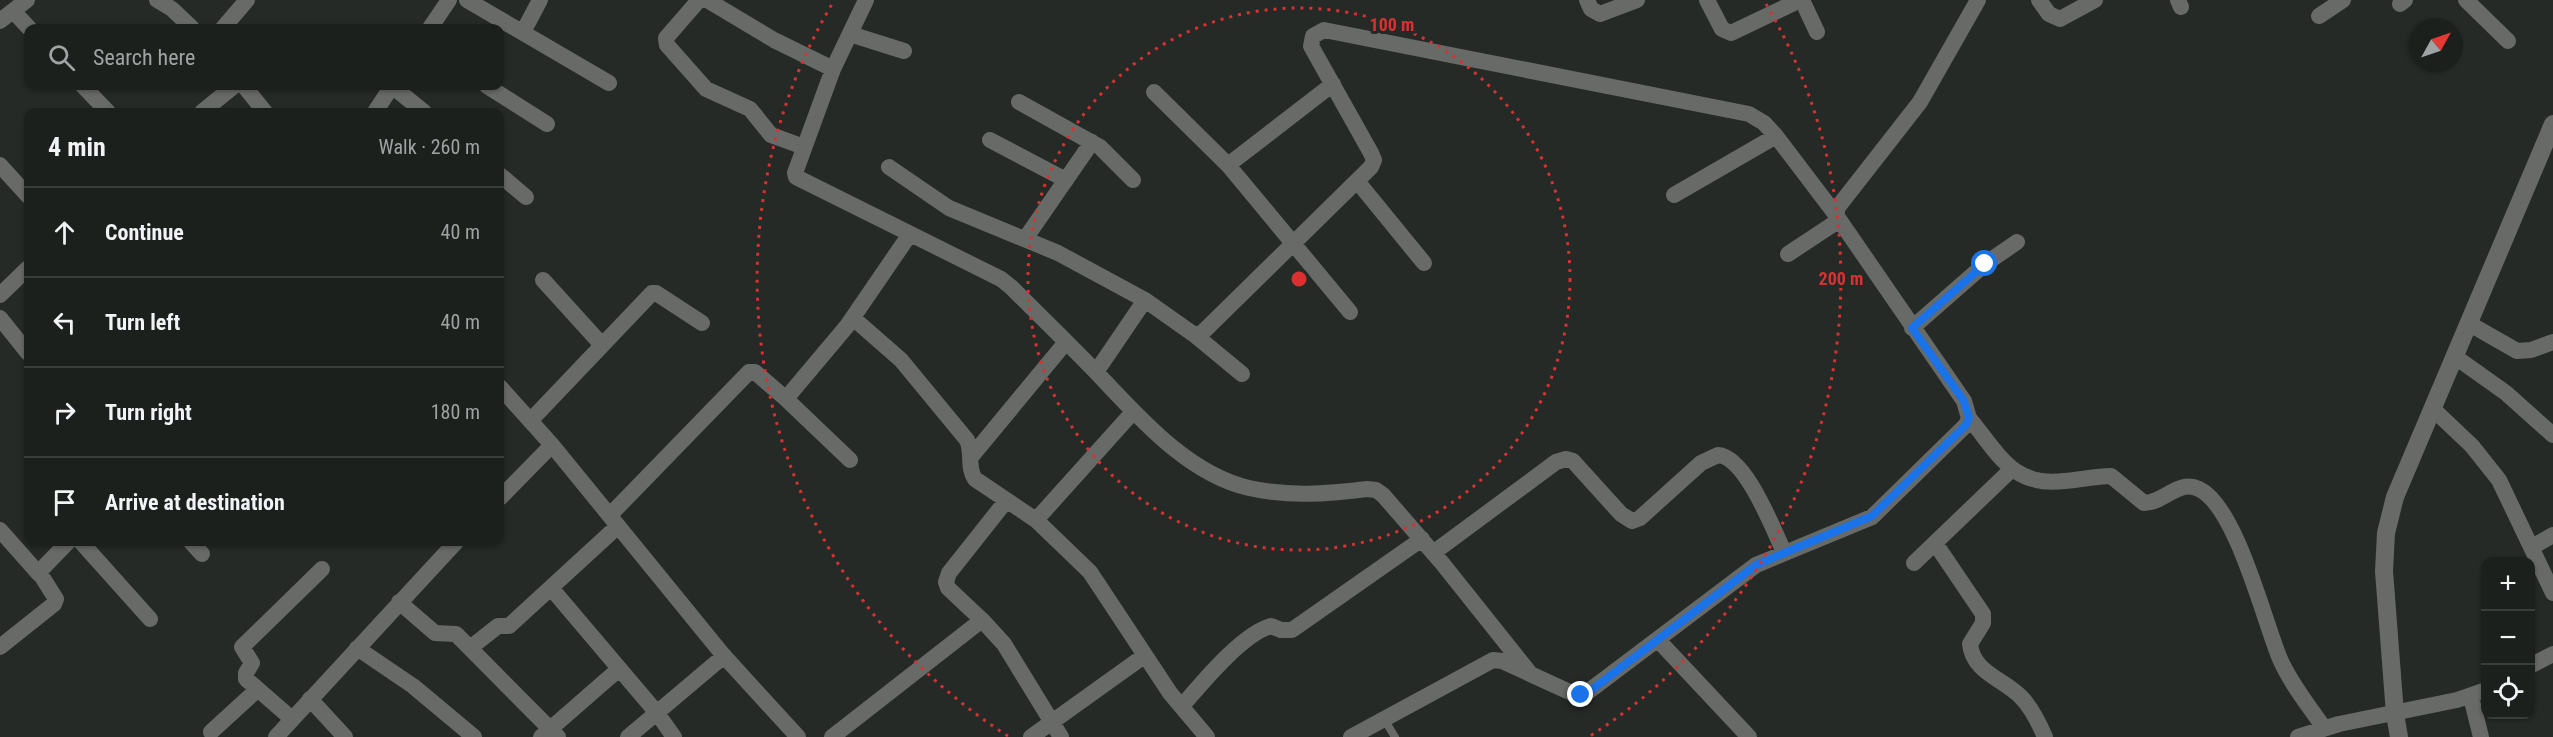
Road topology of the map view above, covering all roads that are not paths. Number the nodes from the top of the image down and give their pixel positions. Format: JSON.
{"nodes":[{"id":1,"x":27,"y":0,"type":"edge"},
{"id":2,"x":157,"y":0,"type":"edge"},
{"id":3,"x":247,"y":0,"type":"edge"},
{"id":4,"x":448,"y":0,"type":"edge"},
{"id":5,"x":540,"y":0,"type":"edge"},
{"id":6,"x":699,"y":0,"type":"edge"},
{"id":7,"x":707,"y":0,"type":"edge"},
{"id":8,"x":866,"y":0,"type":"edge"},
{"id":9,"x":1587,"y":0,"type":"edge"},
{"id":10,"x":1636,"y":0,"type":"edge"},
{"id":11,"x":1707,"y":0,"type":"edge"},
{"id":12,"x":1801,"y":0,"type":"edge"},
{"id":13,"x":1978,"y":0,"type":"edge"},
{"id":14,"x":2038,"y":0,"type":"edge"},
{"id":15,"x":2095,"y":0,"type":"edge"},
{"id":16,"x":2343,"y":0,"type":"edge"},
{"id":17,"x":2466,"y":0,"type":"edge"},
{"id":18,"x":471,"y":1,"type":"edge"},
{"id":19,"x":2319,"y":16,"type":"dead end"},
{"id":20,"x":7,"y":17,"type":"edge"},
{"id":21,"x":188,"y":24,"type":"edge"},
{"id":22,"x":227,"y":24,"type":"edge"},
{"id":23,"x":433,"y":24,"type":"edge"},
{"id":24,"x":24,"y":26,"type":"edge"},
{"id":25,"x":523,"y":32,"type":"junction"},
{"id":26,"x":1816,"y":32,"type":"dead end"},
{"id":27,"x":849,"y":34,"type":"junction"},
{"id":28,"x":2508,"y":41,"type":"dead end"},
{"id":29,"x":904,"y":51,"type":"dead end"},
{"id":30,"x":833,"y":69,"type":"junction"},
{"id":31,"x":609,"y":83,"type":"dead end"},
{"id":32,"x":1333,"y":84,"type":"junction"},
{"id":33,"x":87,"y":90,"type":"edge"},
{"id":34,"x":229,"y":90,"type":"edge"},
{"id":35,"x":247,"y":90,"type":"edge"},
{"id":36,"x":389,"y":90,"type":"edge"},
{"id":37,"x":397,"y":90,"type":"edge"},
{"id":38,"x":493,"y":90,"type":"edge"},
{"id":39,"x":1154,"y":92,"type":"dead end"},
{"id":40,"x":1019,"y":102,"type":"dead end"},
{"id":41,"x":104,"y":108,"type":"edge"},
{"id":42,"x":207,"y":108,"type":"edge"},
{"id":43,"x":262,"y":108,"type":"edge"},
{"id":44,"x":378,"y":108,"type":"edge"},
{"id":45,"x":419,"y":108,"type":"edge"},
{"id":46,"x":547,"y":124,"type":"dead end"},
{"id":47,"x":2553,"y":124,"type":"edge"},
{"id":48,"x":1776,"y":136,"type":"junction"},
{"id":49,"x":990,"y":140,"type":"dead end"},
{"id":50,"x":1092,"y":142,"type":"junction"},
{"id":51,"x":804,"y":147,"type":"junction"},
{"id":52,"x":0,"y":165,"type":"edge"},
{"id":53,"x":1228,"y":165,"type":"junction"},
{"id":54,"x":889,"y":167,"type":"dead end"},
{"id":55,"x":504,"y":178,"type":"edge"},
{"id":56,"x":1066,"y":180,"type":"junction"},
{"id":57,"x":1132,"y":180,"type":"dead end"},
{"id":58,"x":1357,"y":181,"type":"junction"},
{"id":59,"x":24,"y":192,"type":"edge"},
{"id":60,"x":1674,"y":195,"type":"dead end"},
{"id":61,"x":526,"y":197,"type":"dead end"},
{"id":62,"x":1837,"y":218,"type":"junction"},
{"id":63,"x":910,"y":234,"type":"junction"},
{"id":64,"x":1024,"y":239,"type":"junction"},
{"id":65,"x":2017,"y":242,"type":"dead end"},
{"id":66,"x":1294,"y":243,"type":"junction"},
{"id":67,"x":1788,"y":254,"type":"dead end"},
{"id":68,"x":1424,"y":263,"type":"dead end"},
{"id":69,"x":24,"y":272,"type":"edge"},
{"id":70,"x":543,"y":280,"type":"dead end"},
{"id":71,"x":0,"y":295,"type":"edge"},
{"id":72,"x":1145,"y":300,"type":"junction"},
{"id":73,"x":1350,"y":312,"type":"dead end"},
{"id":74,"x":0,"y":318,"type":"edge"},
{"id":75,"x":853,"y":318,"type":"junction"},
{"id":76,"x":702,"y":323,"type":"dead end"},
{"id":77,"x":2468,"y":323,"type":"junction"},
{"id":78,"x":1912,"y":328,"type":"junction"},
{"id":79,"x":1196,"y":336,"type":"junction"},
{"id":80,"x":1066,"y":342,"type":"junction"},
{"id":81,"x":2553,"y":342,"type":"edge"},
{"id":82,"x":602,"y":345,"type":"junction"},
{"id":83,"x":24,"y":348,"type":"edge"},
{"id":84,"x":2454,"y":356,"type":"junction"},
{"id":85,"x":1096,"y":372,"type":"junction"},
{"id":86,"x":1242,"y":374,"type":"dead end"},
{"id":87,"x":504,"y":391,"type":"edge"},
{"id":88,"x":785,"y":398,"type":"junction"},
{"id":89,"x":2433,"y":409,"type":"junction"},
{"id":90,"x":1132,"y":412,"type":"junction"},
{"id":91,"x":1969,"y":418,"type":"junction"},
{"id":92,"x":531,"y":420,"type":"junction"},
{"id":93,"x":2553,"y":435,"type":"edge"},
{"id":94,"x":552,"y":445,"type":"junction"},
{"id":95,"x":971,"y":457,"type":"junction"},
{"id":96,"x":850,"y":460,"type":"dead end"},
{"id":97,"x":2012,"y":469,"type":"junction"},
{"id":98,"x":504,"y":494,"type":"edge"},
{"id":99,"x":1006,"y":501,"type":"junction"},
{"id":100,"x":614,"y":520,"type":"junction"},
{"id":101,"x":1036,"y":520,"type":"junction"},
{"id":102,"x":0,"y":530,"type":"edge"},
{"id":103,"x":2553,"y":535,"type":"edge"},
{"id":104,"x":1422,"y":539,"type":"junction"},
{"id":105,"x":1935,"y":543,"type":"junction"},
{"id":106,"x":64,"y":546,"type":"edge"},
{"id":107,"x":85,"y":546,"type":"edge"},
{"id":108,"x":195,"y":546,"type":"edge"},
{"id":109,"x":452,"y":546,"type":"edge"},
{"id":110,"x":2532,"y":547,"type":"junction"},
{"id":111,"x":1784,"y":552,"type":"junction"},
{"id":112,"x":1434,"y":553,"type":"junction"},
{"id":113,"x":202,"y":554,"type":"dead end"},
{"id":114,"x":1914,"y":563,"type":"dead end"},
{"id":115,"x":322,"y":569,"type":"dead end"},
{"id":116,"x":39,"y":574,"type":"junction"},
{"id":117,"x":551,"y":588,"type":"junction"},
{"id":118,"x":2553,"y":593,"type":"edge"},
{"id":119,"x":399,"y":602,"type":"junction"},
{"id":120,"x":150,"y":619,"type":"dead end"},
{"id":121,"x":982,"y":620,"type":"junction"},
{"id":122,"x":1658,"y":640,"type":"junction"},
{"id":123,"x":0,"y":647,"type":"edge"},
{"id":124,"x":357,"y":648,"type":"junction"},
{"id":125,"x":470,"y":648,"type":"junction"},
{"id":126,"x":2553,"y":654,"type":"edge"},
{"id":127,"x":724,"y":656,"type":"junction"},
{"id":128,"x":1144,"y":656,"type":"junction"},
{"id":129,"x":2532,"y":665,"type":"edge"},
{"id":130,"x":619,"y":669,"type":"junction"},
{"id":131,"x":1532,"y":675,"type":"junction"},
{"id":132,"x":257,"y":690,"type":"junction"},
{"id":133,"x":2478,"y":693,"type":"edge"},
{"id":134,"x":310,"y":699,"type":"junction"},
{"id":135,"x":1182,"y":706,"type":"junction"},
{"id":136,"x":657,"y":713,"type":"junction"},
{"id":137,"x":2395,"y":714,"type":"junction"},
{"id":138,"x":292,"y":719,"type":"junction"},
{"id":139,"x":1384,"y":719,"type":"junction"},
{"id":140,"x":1051,"y":721,"type":"junction"},
{"id":141,"x":2339,"y":724,"type":"junction"},
{"id":142,"x":211,"y":732,"type":"dead end"},
{"id":143,"x":550,"y":734,"type":"edge"},
{"id":144,"x":276,"y":737,"type":"edge"},
{"id":145,"x":345,"y":737,"type":"edge"},
{"id":146,"x":474,"y":737,"type":"edge"},
{"id":147,"x":628,"y":737,"type":"edge"},
{"id":148,"x":674,"y":737,"type":"edge"},
{"id":149,"x":798,"y":737,"type":"edge"},
{"id":150,"x":832,"y":737,"type":"edge"},
{"id":151,"x":1031,"y":737,"type":"edge"},
{"id":152,"x":1061,"y":737,"type":"edge"},
{"id":153,"x":1207,"y":737,"type":"edge"},
{"id":154,"x":1351,"y":737,"type":"edge"},
{"id":155,"x":1395,"y":737,"type":"edge"},
{"id":156,"x":1749,"y":737,"type":"edge"},
{"id":157,"x":2046,"y":737,"type":"edge"},
{"id":158,"x":2298,"y":737,"type":"edge"},
{"id":159,"x":2399,"y":737,"type":"edge"},
{"id":160,"x":2481,"y":737,"type":"edge"}],
"edges":[{"from":1,"to":20,"type":"street"},
{"from":2,"to":21,"type":"street"},
{"from":3,"to":22,"type":"street"},
{"from":4,"to":23,"type":"street"},
{"from":5,"to":25,"type":"street"},
{"from":6,"to":51,"type":"street"},
{"from":7,"to":30,"type":"street"},
{"from":8,"to":27,"type":"street"},
{"from":9,"to":10,"type":"street"},
{"from":11,"to":12,"type":"street"},
{"from":12,"to":26,"type":"street"},
{"from":13,"to":62,"type":"street"},
{"from":14,"to":15,"type":"street"},
{"from":16,"to":19,"type":"street"},
{"from":17,"to":28,"type":"street"},
{"from":18,"to":25,"type":"street"},
{"from":20,"to":24,"type":"street"},
{"from":25,"to":31,"type":"street"},
{"from":27,"to":29,"type":"street"},
{"from":27,"to":30,"type":"street"},
{"from":30,"to":51,"type":"street"},
{"from":32,"to":48,"type":"street"},
{"from":32,"to":53,"type":"street"},
{"from":32,"to":58,"type":"street"},
{"from":33,"to":41,"type":"street"},
{"from":34,"to":42,"type":"street"},
{"from":35,"to":43,"type":"street"},
{"from":36,"to":44,"type":"street"},
{"from":37,"to":45,"type":"street"},
{"from":38,"to":46,"type":"street"},
{"from":39,"to":53,"type":"street"},
{"from":40,"to":50,"type":"street"},
{"from":47,"to":77,"type":"street"},
{"from":48,"to":60,"type":"street"},
{"from":48,"to":62,"type":"street"},
{"from":49,"to":56,"type":"street"},
{"from":50,"to":56,"type":"street"},
{"from":50,"to":57,"type":"street"},
{"from":51,"to":63,"type":"street"},
{"from":52,"to":59,"type":"street"},
{"from":53,"to":66,"type":"street"},
{"from":54,"to":64,"type":"street"},
{"from":55,"to":61,"type":"street"},
{"from":56,"to":64,"type":"street"},
{"from":58,"to":66,"type":"street"},
{"from":58,"to":68,"type":"street"},
{"from":62,"to":67,"type":"street"},
{"from":62,"to":78,"type":"street"},
{"from":63,"to":75,"type":"street"},
{"from":63,"to":80,"type":"street"},
{"from":64,"to":72,"type":"street"},
{"from":65,"to":78,"type":"street"},
{"from":66,"to":73,"type":"street"},
{"from":66,"to":79,"type":"street"},
{"from":69,"to":71,"type":"street"},
{"from":70,"to":82,"type":"street"},
{"from":72,"to":79,"type":"street"},
{"from":72,"to":85,"type":"street"},
{"from":74,"to":83,"type":"street"},
{"from":75,"to":88,"type":"street"},
{"from":75,"to":95,"type":"street"},
{"from":76,"to":82,"type":"street"},
{"from":77,"to":81,"type":"street"},
{"from":77,"to":84,"type":"street"},
{"from":78,"to":91,"type":"street"},
{"from":79,"to":86,"type":"street"},
{"from":80,"to":85,"type":"street"},
{"from":80,"to":95,"type":"street"},
{"from":82,"to":92,"type":"street"},
{"from":84,"to":89,"type":"street"},
{"from":84,"to":93,"type":"street"},
{"from":85,"to":90,"type":"street"},
{"from":87,"to":92,"type":"street"},
{"from":88,"to":96,"type":"street"},
{"from":88,"to":100,"type":"street"},
{"from":89,"to":110,"type":"street"},
{"from":89,"to":137,"type":"street"},
{"from":90,"to":101,"type":"street"},
{"from":90,"to":104,"type":"street"},
{"from":91,"to":97,"type":"street"},
{"from":91,"to":111,"type":"street"},
{"from":92,"to":94,"type":"street"},
{"from":94,"to":98,"type":"street"},
{"from":94,"to":100,"type":"street"},
{"from":95,"to":99,"type":"street"},
{"from":97,"to":105,"type":"street"},
{"from":97,"to":141,"type":"street"},
{"from":99,"to":101,"type":"street"},
{"from":99,"to":121,"type":"street"},
{"from":100,"to":117,"type":"street"},
{"from":100,"to":127,"type":"street"},
{"from":101,"to":128,"type":"street"},
{"from":102,"to":116,"type":"street"},
{"from":103,"to":110,"type":"street"},
{"from":104,"to":112,"type":"street"},
{"from":104,"to":135,"type":"street"},
{"from":105,"to":114,"type":"street"},
{"from":105,"to":157,"type":"street"},
{"from":106,"to":116,"type":"street"},
{"from":107,"to":120,"type":"street"},
{"from":108,"to":113,"type":"street"},
{"from":109,"to":119,"type":"street"},
{"from":110,"to":118,"type":"street"},
{"from":111,"to":112,"type":"street"},
{"from":111,"to":122,"type":"street"},
{"from":112,"to":131,"type":"street"},
{"from":115,"to":132,"type":"street"},
{"from":116,"to":123,"type":"street"},
{"from":117,"to":125,"type":"street"},
{"from":117,"to":130,"type":"street"},
{"from":119,"to":124,"type":"street"},
{"from":119,"to":125,"type":"street"},
{"from":121,"to":140,"type":"street"},
{"from":121,"to":150,"type":"street"},
{"from":122,"to":131,"type":"street"},
{"from":122,"to":156,"type":"street"},
{"from":124,"to":134,"type":"street"},
{"from":124,"to":146,"type":"street"},
{"from":125,"to":143,"type":"street"},
{"from":126,"to":129,"type":"street"},
{"from":127,"to":136,"type":"street"},
{"from":127,"to":149,"type":"street"},
{"from":128,"to":135,"type":"street"},
{"from":128,"to":140,"type":"street"},
{"from":130,"to":136,"type":"street"},
{"from":130,"to":143,"type":"street"},
{"from":131,"to":139,"type":"street"},
{"from":132,"to":138,"type":"street"},
{"from":132,"to":142,"type":"street"},
{"from":133,"to":137,"type":"street"},
{"from":133,"to":160,"type":"street"},
{"from":134,"to":138,"type":"street"},
{"from":134,"to":145,"type":"street"},
{"from":135,"to":153,"type":"street"},
{"from":136,"to":147,"type":"street"},
{"from":136,"to":148,"type":"street"},
{"from":137,"to":141,"type":"street"},
{"from":137,"to":159,"type":"street"},
{"from":138,"to":144,"type":"street"},
{"from":139,"to":154,"type":"street"},
{"from":139,"to":155,"type":"lane"},
{"from":140,"to":151,"type":"street"},
{"from":140,"to":152,"type":"street"},
{"from":141,"to":158,"type":"street"}]}
